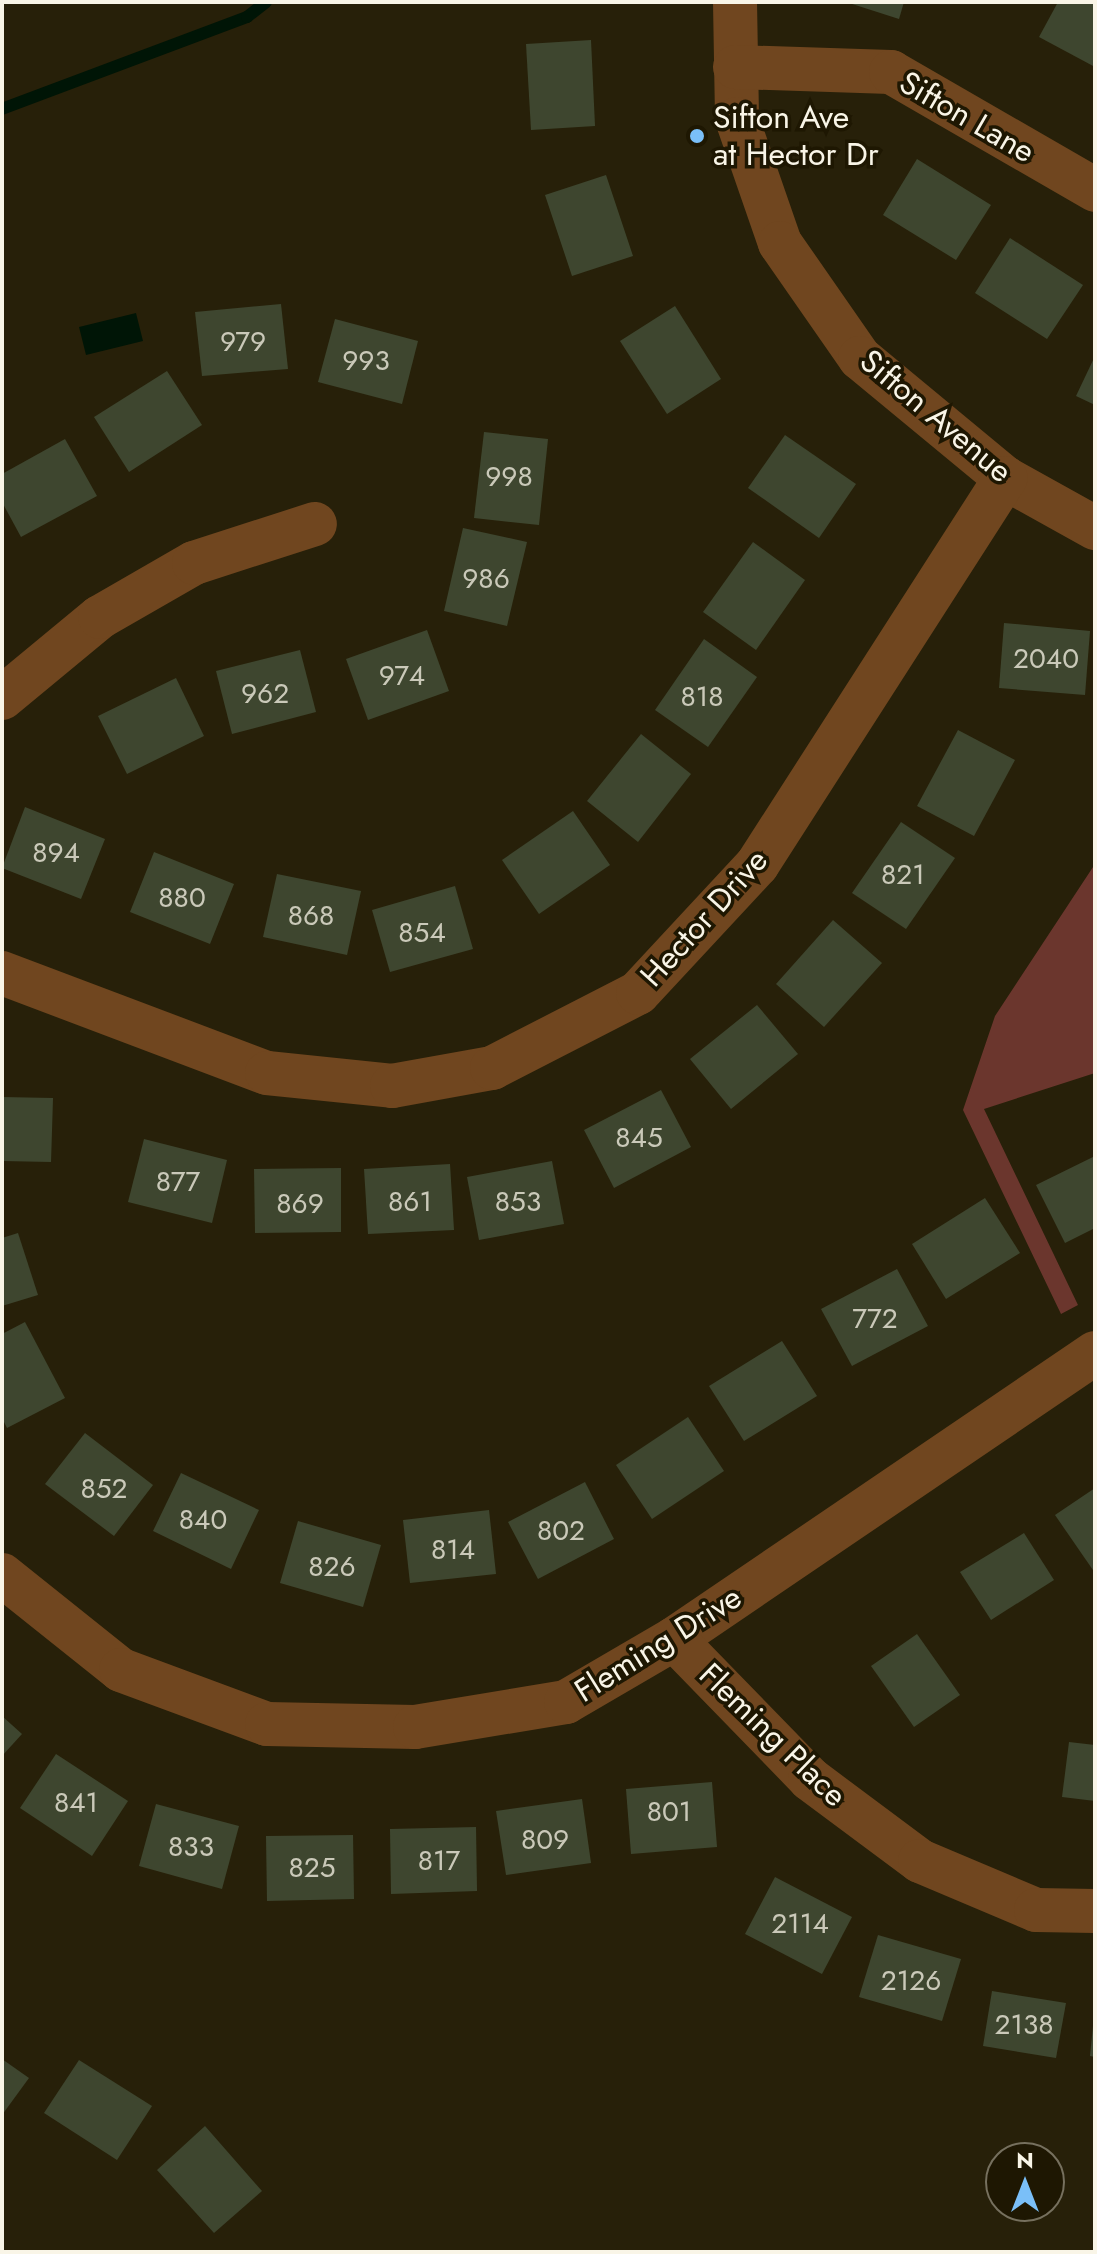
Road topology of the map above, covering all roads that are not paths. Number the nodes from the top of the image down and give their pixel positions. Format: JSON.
{"nodes":[{"id":1,"x":735,"y":2,"type":"edge"},
{"id":2,"x":735,"y":67,"type":"junction"},
{"id":3,"x":1095,"y":190,"type":"edge"},
{"id":4,"x":1005,"y":478,"type":"junction"},
{"id":5,"x":315,"y":524,"type":"dead end"},
{"id":6,"x":1095,"y":528,"type":"edge"},
{"id":7,"x":2,"y":698,"type":"edge"},
{"id":8,"x":2,"y":973,"type":"edge"},
{"id":9,"x":1095,"y":1353,"type":"edge"},
{"id":10,"x":2,"y":1575,"type":"edge"},
{"id":11,"x":674,"y":1639,"type":"junction"},
{"id":12,"x":1095,"y":1911,"type":"edge"}],
"edges":[{"from":1,"to":2,"type":"street","name":"Sifton Avenue"},
{"from":2,"to":3,"type":"street","name":"Sifton Lane"},
{"from":2,"to":4,"type":"street","name":"Sifton Avenue"},
{"from":4,"to":6,"type":"street","name":"Sifton Avenue"},
{"from":4,"to":8,"type":"street","name":"Hector Drive"},
{"from":5,"to":7,"type":"street"},
{"from":9,"to":11,"type":"street","name":"Fleming Drive"},
{"from":10,"to":11,"type":"street","name":"Fleming Drive"},
{"from":11,"to":12,"type":"street","name":"Fleming Place"}]}
